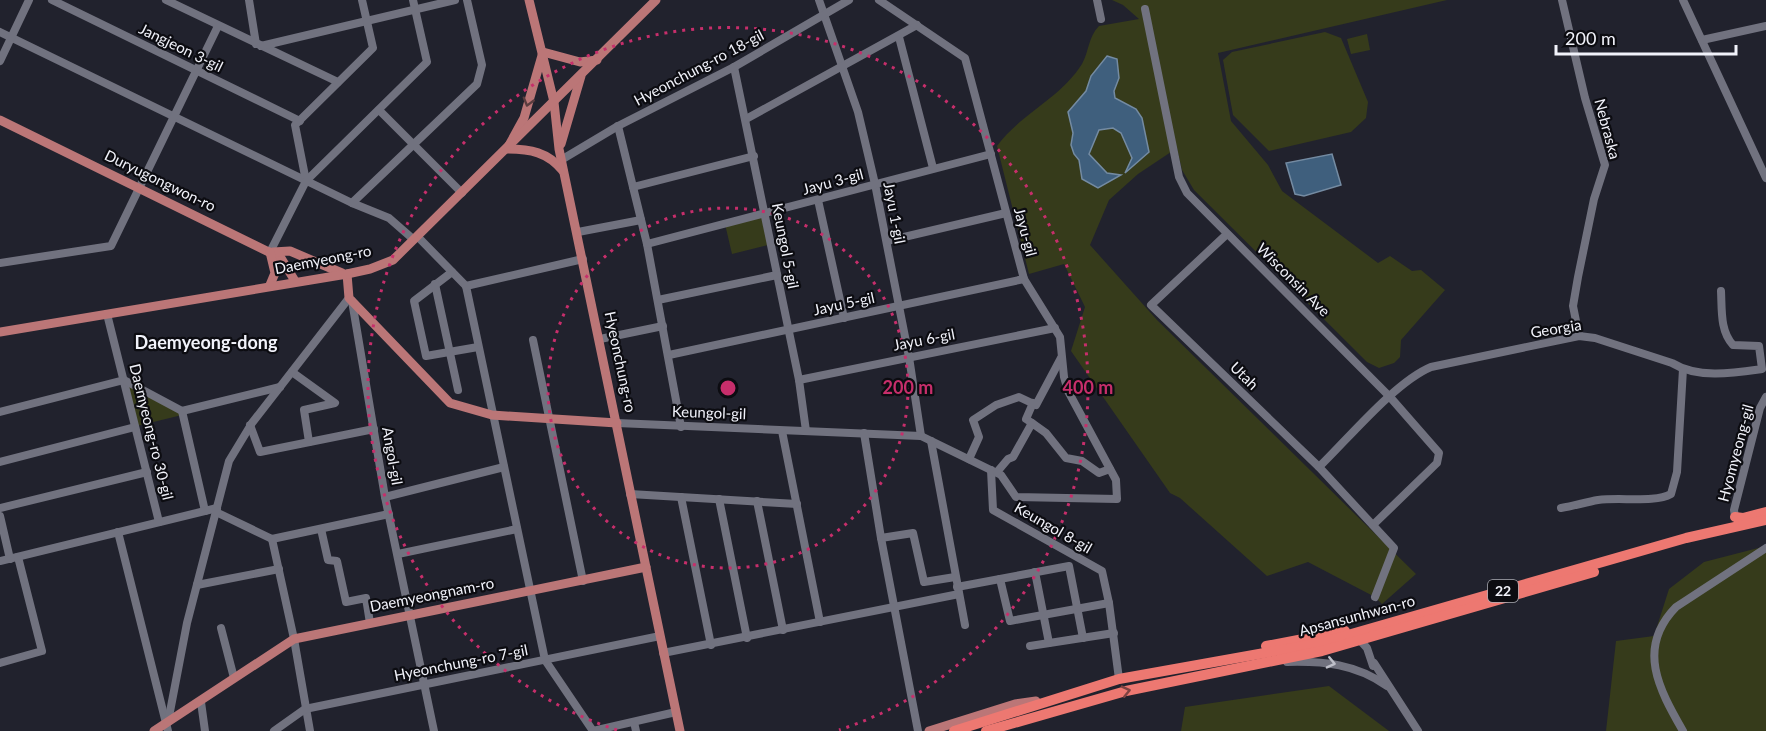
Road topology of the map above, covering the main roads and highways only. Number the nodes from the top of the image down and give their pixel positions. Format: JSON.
{"nodes":[{"id":1,"x":529,"y":0,"type":"edge"},
{"id":2,"x":656,"y":0,"type":"edge"},
{"id":3,"x":543,"y":52,"type":"junction"},
{"id":4,"x":597,"y":60,"type":"junction"},
{"id":5,"x":581,"y":75,"type":"junction"},
{"id":6,"x":554,"y":102,"type":"junction"},
{"id":7,"x":0,"y":120,"type":"edge"},
{"id":8,"x":507,"y":149,"type":"junction"},
{"id":9,"x":559,"y":149,"type":"junction"},
{"id":10,"x":564,"y":172,"type":"junction"},
{"id":11,"x":270,"y":252,"type":"junction"},
{"id":12,"x":345,"y":274,"type":"junction"},
{"id":13,"x":295,"y":281,"type":"junction"},
{"id":14,"x":270,"y":285,"type":"junction"},
{"id":15,"x":0,"y":332,"type":"edge"},
{"id":16,"x":617,"y":423,"type":"junction"},
{"id":17,"x":1766,"y":512,"type":"edge"},
{"id":18,"x":1735,"y":517,"type":"road end"},
{"id":19,"x":1766,"y":522,"type":"edge"},
{"id":20,"x":646,"y":567,"type":"junction"},
{"id":21,"x":1351,"y":630,"type":"road end"},
{"id":22,"x":1321,"y":647,"type":"junction"},
{"id":23,"x":1187,"y":666,"type":"junction"},
{"id":24,"x":1066,"y":702,"type":"junction"},
{"id":25,"x":168,"y":727,"type":"edge"},
{"id":26,"x":154,"y":731,"type":"edge"},
{"id":27,"x":680,"y":731,"type":"edge"},
{"id":28,"x":929,"y":731,"type":"edge"},
{"id":29,"x":954,"y":731,"type":"edge"},
{"id":30,"x":986,"y":731,"type":"edge"},
{"id":31,"x":1004,"y":731,"type":"edge"}],
"edges":[{"from":1,"to":3,"type":"main road","name":"Hyeonchung-ro"},
{"from":2,"to":4,"type":"main road","name":"Daemyeong-ro"},
{"from":3,"to":4,"type":"main road"},
{"from":3,"to":6,"type":"main road","name":"Hyeonchung-ro"},
{"from":3,"to":8,"type":"main road","one_way":true},
{"from":4,"to":5,"type":"main road","name":"Daemyeong-ro"},
{"from":5,"to":6,"type":"main road","name":"Daemyeong-ro"},
{"from":5,"to":9,"type":"main road"},
{"from":6,"to":8,"type":"main road","name":"Daemyeong-ro"},
{"from":6,"to":9,"type":"main road","name":"Hyeonchung-ro"},
{"from":7,"to":11,"type":"main road","name":"Duryugongwon-ro"},
{"from":8,"to":10,"type":"main road"},
{"from":8,"to":12,"type":"main road","name":"Daemyeong-ro"},
{"from":9,"to":10,"type":"main road","name":"Hyeonchung-ro"},
{"from":10,"to":16,"type":"main road","name":"Hyeonchung-ro"},
{"from":11,"to":12,"type":"main road"},
{"from":11,"to":13,"type":"main road","name":"Duryugongwon-ro"},
{"from":11,"to":14,"type":"main road"},
{"from":12,"to":13,"type":"main road","name":"Daemyeong-ro"},
{"from":12,"to":16,"type":"main road","name":"Keungol-gil"},
{"from":13,"to":14,"type":"main road","name":"Daemyeong-ro"},
{"from":14,"to":15,"type":"main road","name":"Daemyeong-ro"},
{"from":16,"to":20,"type":"main road","name":"Hyeonchung-ro"},
{"from":17,"to":18,"type":"highway"},
{"from":19,"to":22,"type":"highway","name":"Apsansunhwan-ro","number":"22"},
{"from":20,"to":25,"type":"main road","name":"Daemyeongnam-ro"},
{"from":20,"to":27,"type":"main road","name":"Hyeonchung-ro"},
{"from":21,"to":23,"type":"highway"},
{"from":22,"to":23,"type":"highway","name":"Apsansunhwan-ro","number":"22"},
{"from":24,"to":22,"type":"highway","name":"Apsansunhwan-ro","number":"22","one_way":true},
{"from":23,"to":24,"type":"highway","name":"Apsansunhwan-ro","number":"22"},
{"from":24,"to":28,"type":"main road"},
{"from":24,"to":29,"type":"highway","name":"Apsansunhwan-ro","number":"22"},
{"from":24,"to":30,"type":"highway","name":"Apsansunhwan-ro","number":"22"},
{"from":24,"to":31,"type":"main road"},
{"from":25,"to":26,"type":"main road","name":"Daemyeongnam-ro"}]}
